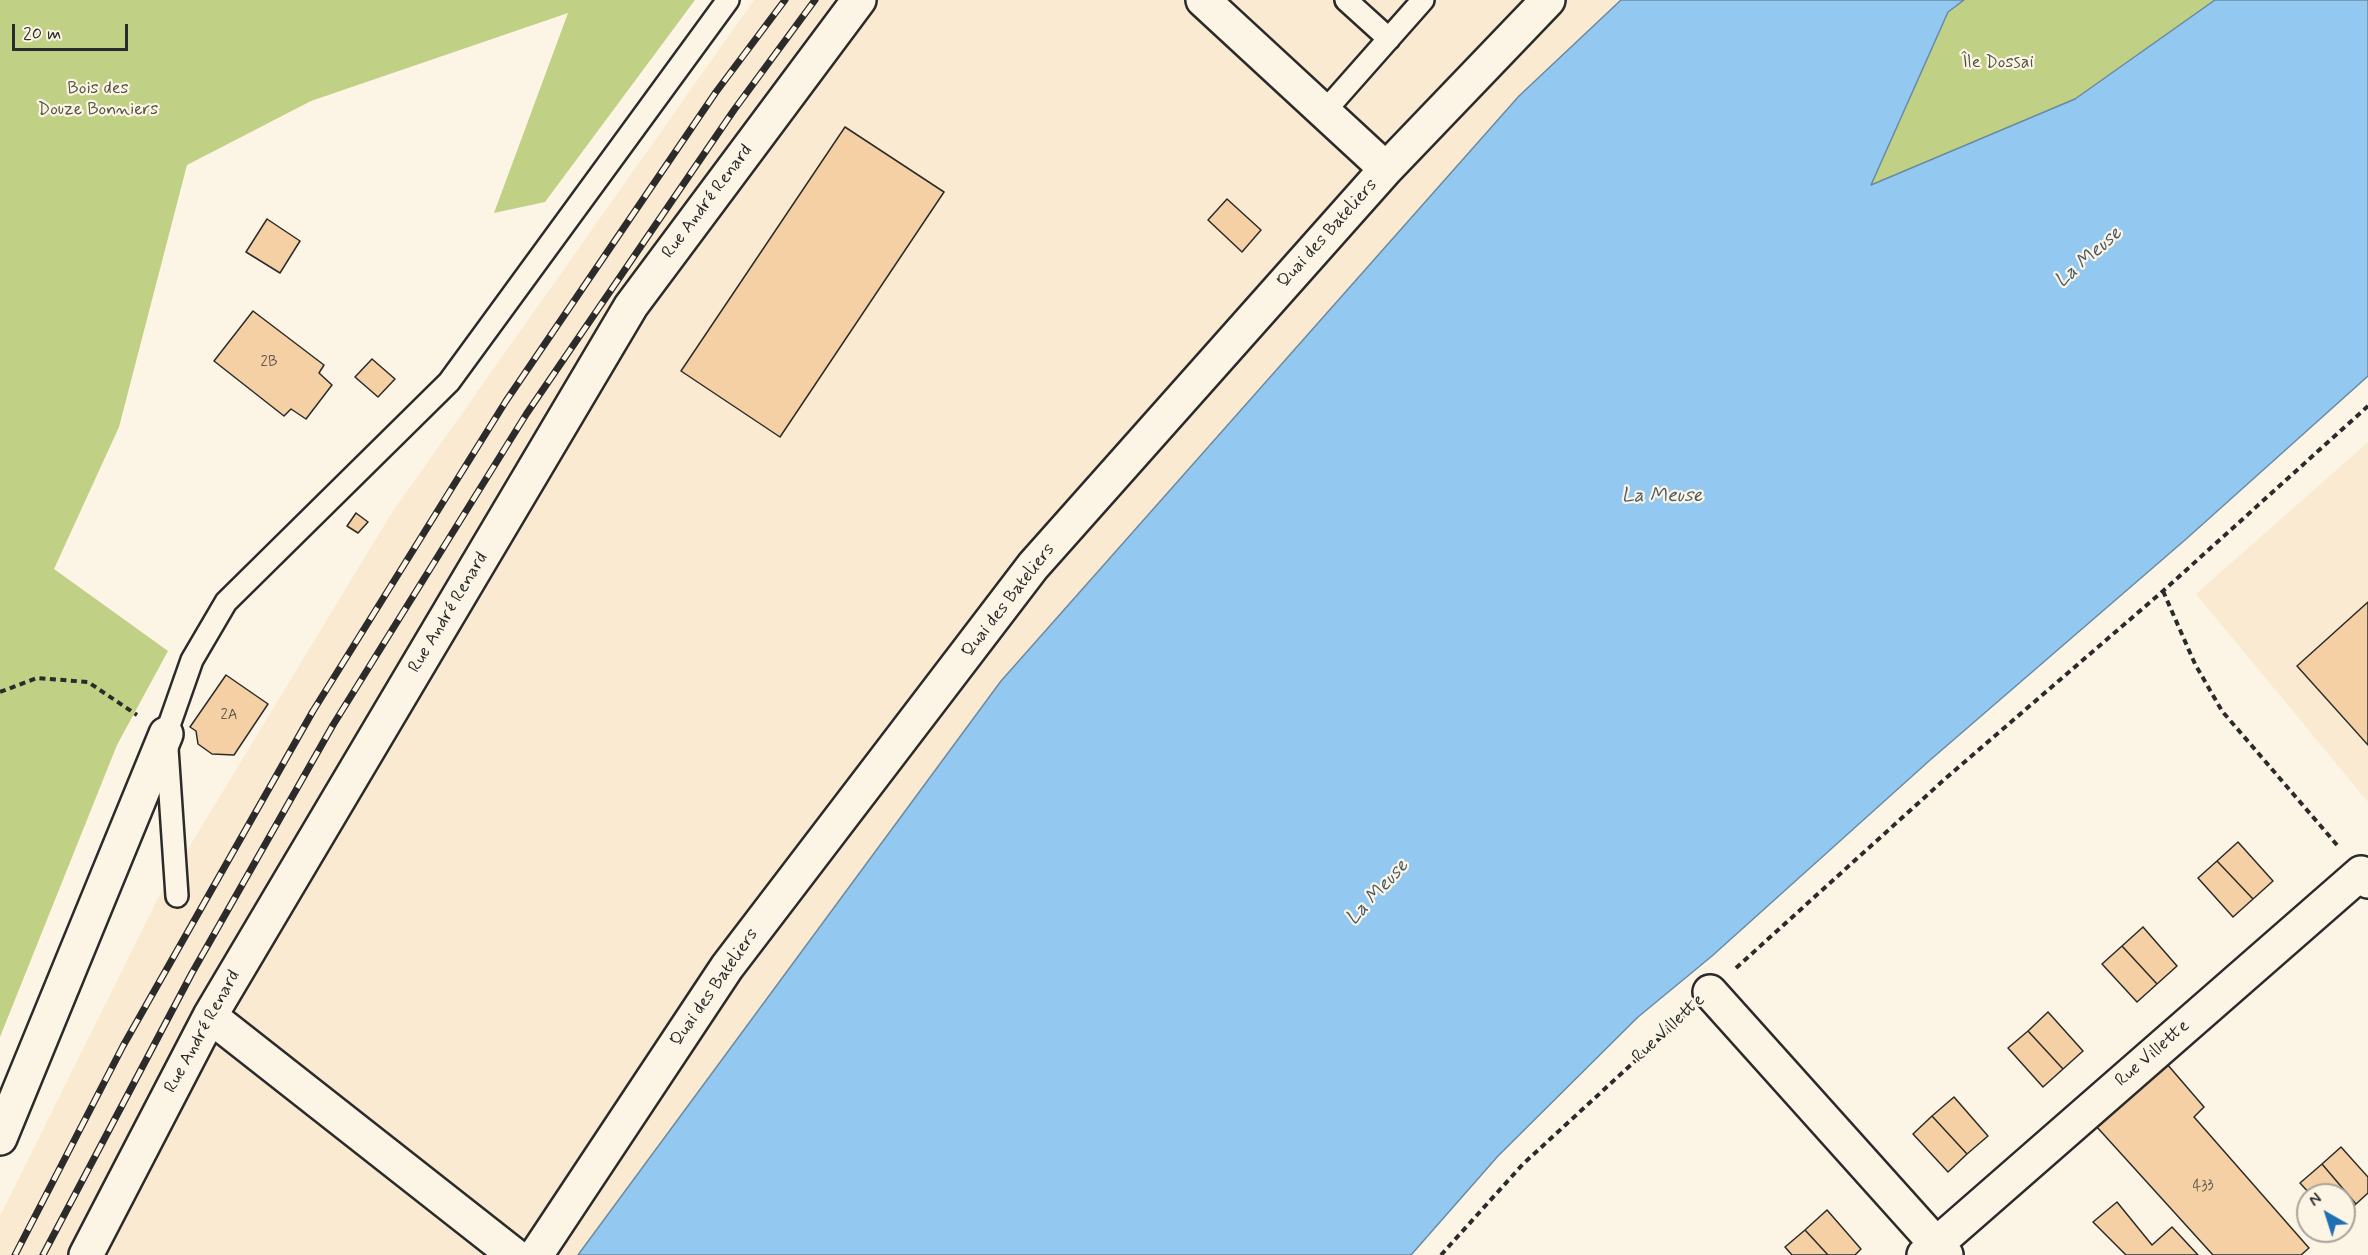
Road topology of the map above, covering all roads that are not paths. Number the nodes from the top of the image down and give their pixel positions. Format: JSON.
{"nodes":[{"id":1,"x":728,"y":0,"type":"edge"},
{"id":2,"x":859,"y":0,"type":"edge"},
{"id":3,"x":1203,"y":0,"type":"edge"},
{"id":4,"x":1346,"y":0,"type":"edge"},
{"id":5,"x":1423,"y":0,"type":"edge"},
{"id":6,"x":1548,"y":0,"type":"edge"},
{"id":7,"x":1389,"y":39,"type":"junction"},
{"id":8,"x":1324,"y":112,"type":"junction"},
{"id":9,"x":1386,"y":169,"type":"junction"},
{"id":10,"x":166,"y":734,"type":"junction"},
{"id":11,"x":2364,"y":877,"type":"edge"},
{"id":12,"x":177,"y":896,"type":"dead end"},
{"id":13,"x":1710,"y":992,"type":"road end"},
{"id":14,"x":210,"y":1016,"type":"junction"},
{"id":15,"x":0,"y":1138,"type":"edge"},
{"id":16,"x":1935,"y":1251,"type":"edge"},
{"id":17,"x":86,"y":1255,"type":"edge"},
{"id":18,"x":514,"y":1255,"type":"edge"},
{"id":19,"x":536,"y":1255,"type":"edge"}],
"edges":[{"from":1,"to":10,"type":"lane"},
{"from":2,"to":14,"type":"street","name":"Rue André Renard"},
{"from":3,"to":8,"type":"street"},
{"from":4,"to":7,"type":"lane"},
{"from":5,"to":7,"type":"lane"},
{"from":6,"to":9,"type":"street","name":"Quai des Bateliers"},
{"from":7,"to":8,"type":"lane"},
{"from":8,"to":9,"type":"street"},
{"from":9,"to":19,"type":"street","name":"Quai des Bateliers"},
{"from":10,"to":12,"type":"lane"},
{"from":10,"to":15,"type":"street"},
{"from":11,"to":16,"type":"street","name":"Rue Villette"},
{"from":13,"to":16,"type":"street","name":"Rue Villette"},
{"from":14,"to":17,"type":"street","name":"Rue André Renard"},
{"from":14,"to":18,"type":"street"}]}
